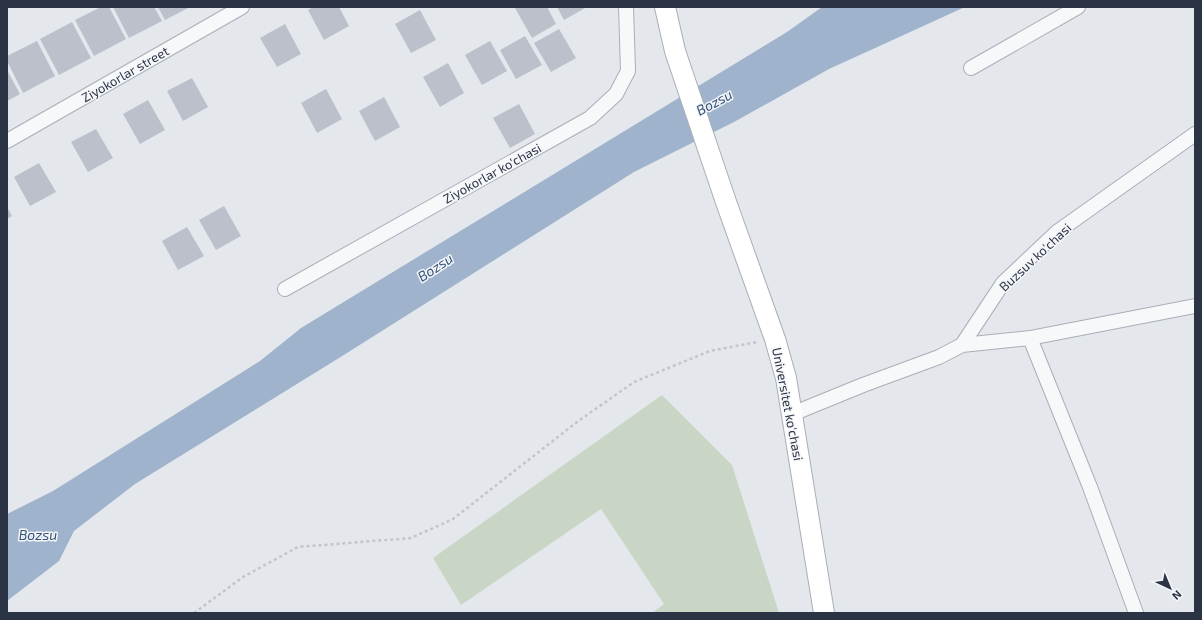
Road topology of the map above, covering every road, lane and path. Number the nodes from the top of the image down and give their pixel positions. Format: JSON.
{"nodes":[{"id":1,"x":242,"y":7,"type":"edge"},
{"id":2,"x":626,"y":7,"type":"edge"},
{"id":3,"x":665,"y":7,"type":"edge"},
{"id":4,"x":1078,"y":7,"type":"edge"},
{"id":5,"x":971,"y":68,"type":"dead end"},
{"id":6,"x":1195,"y":134,"type":"edge"},
{"id":7,"x":7,"y":140,"type":"edge"},
{"id":8,"x":285,"y":290,"type":"dead end"},
{"id":9,"x":1195,"y":306,"type":"edge"},
{"id":10,"x":1030,"y":338,"type":"junction"},
{"id":11,"x":775,"y":339,"type":"junction"},
{"id":12,"x":962,"y":345,"type":"junction"},
{"id":13,"x":792,"y":414,"type":"junction"},
{"id":14,"x":194,"y":613,"type":"edge"},
{"id":15,"x":824,"y":613,"type":"edge"},
{"id":16,"x":1136,"y":613,"type":"edge"}],
"edges":[{"from":1,"to":7,"type":"street","name":"Ziyokorlar street"},
{"from":2,"to":8,"type":"street","name":"Ziyokorlar ko'chasi"},
{"from":3,"to":11,"type":"main road","name":"Universitet ko'chasi"},
{"from":4,"to":5,"type":"street"},
{"from":6,"to":12,"type":"street","name":"Buzsuv ko'chasi"},
{"from":9,"to":10,"type":"street"},
{"from":10,"to":12,"type":"street"},
{"from":10,"to":16,"type":"street"},
{"from":11,"to":13,"type":"main road","name":"Universitet ko'chasi"},
{"from":11,"to":14,"type":"path"},
{"from":12,"to":13,"type":"street","name":"Buzsuv ko'chasi"},
{"from":13,"to":15,"type":"main road","name":"Universitet ko'chasi"}]}
